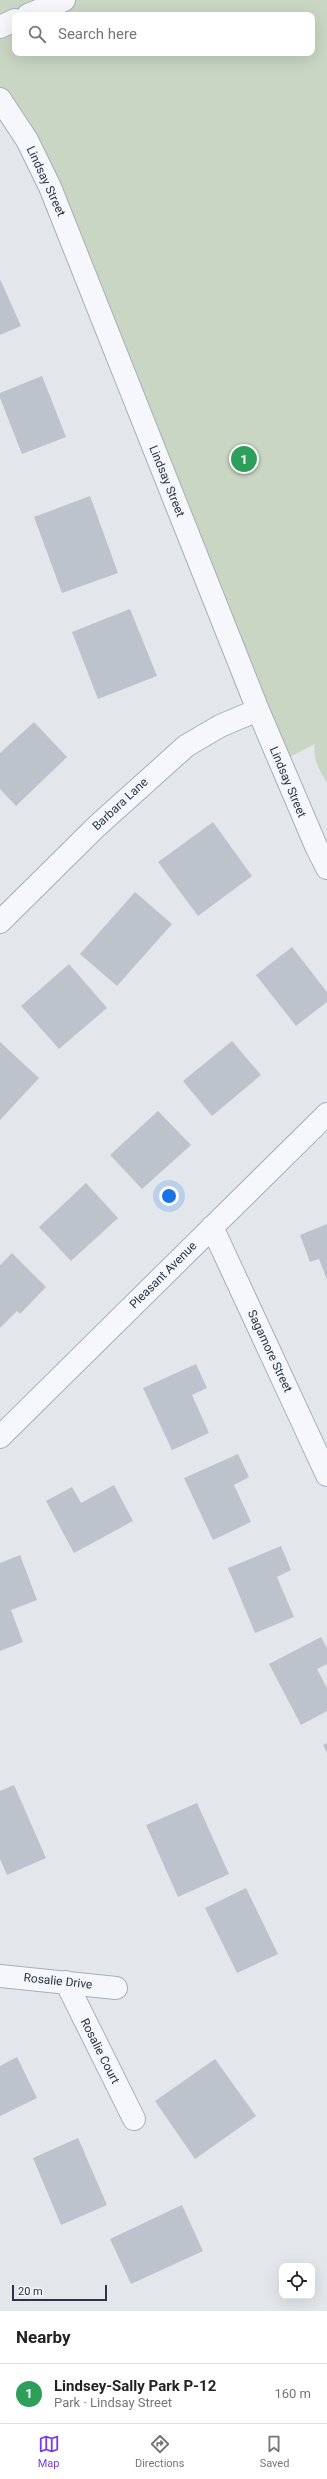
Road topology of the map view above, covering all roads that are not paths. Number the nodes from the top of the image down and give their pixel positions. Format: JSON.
{"nodes":[{"id":1,"x":64,"y":0,"type":"edge"},
{"id":2,"x":35,"y":12,"type":"edge"},
{"id":3,"x":12,"y":21,"type":"edge"},
{"id":4,"x":0,"y":26,"type":"edge"},
{"id":5,"x":0,"y":99,"type":"edge"},
{"id":6,"x":258,"y":710,"type":"junction"},
{"id":7,"x":327,"y":868,"type":"edge"},
{"id":8,"x":0,"y":922,"type":"edge"},
{"id":9,"x":327,"y":1114,"type":"edge"},
{"id":10,"x":212,"y":1227,"type":"junction"},
{"id":11,"x":0,"y":1437,"type":"edge"},
{"id":12,"x":327,"y":1475,"type":"edge"},
{"id":13,"x":0,"y":1976,"type":"edge"},
{"id":14,"x":66,"y":1982,"type":"junction"},
{"id":15,"x":116,"y":1988,"type":"dead end"},
{"id":16,"x":134,"y":2119,"type":"dead end"}],
"edges":[{"from":1,"to":2,"type":"street"},
{"from":3,"to":4,"type":"street"},
{"from":5,"to":6,"type":"street","name":"Lindsay Street"},
{"from":6,"to":7,"type":"street","name":"Lindsay Street"},
{"from":6,"to":8,"type":"street","name":"Barbara Lane"},
{"from":9,"to":10,"type":"street","name":"Pleasant Avenue"},
{"from":10,"to":11,"type":"street","name":"Pleasant Avenue"},
{"from":10,"to":12,"type":"street","name":"Sagamore Street"},
{"from":13,"to":14,"type":"street","name":"Rosalie Drive"},
{"from":14,"to":15,"type":"street","name":"Rosalie Drive"},
{"from":14,"to":16,"type":"street","name":"Rosalie Court"}]}
